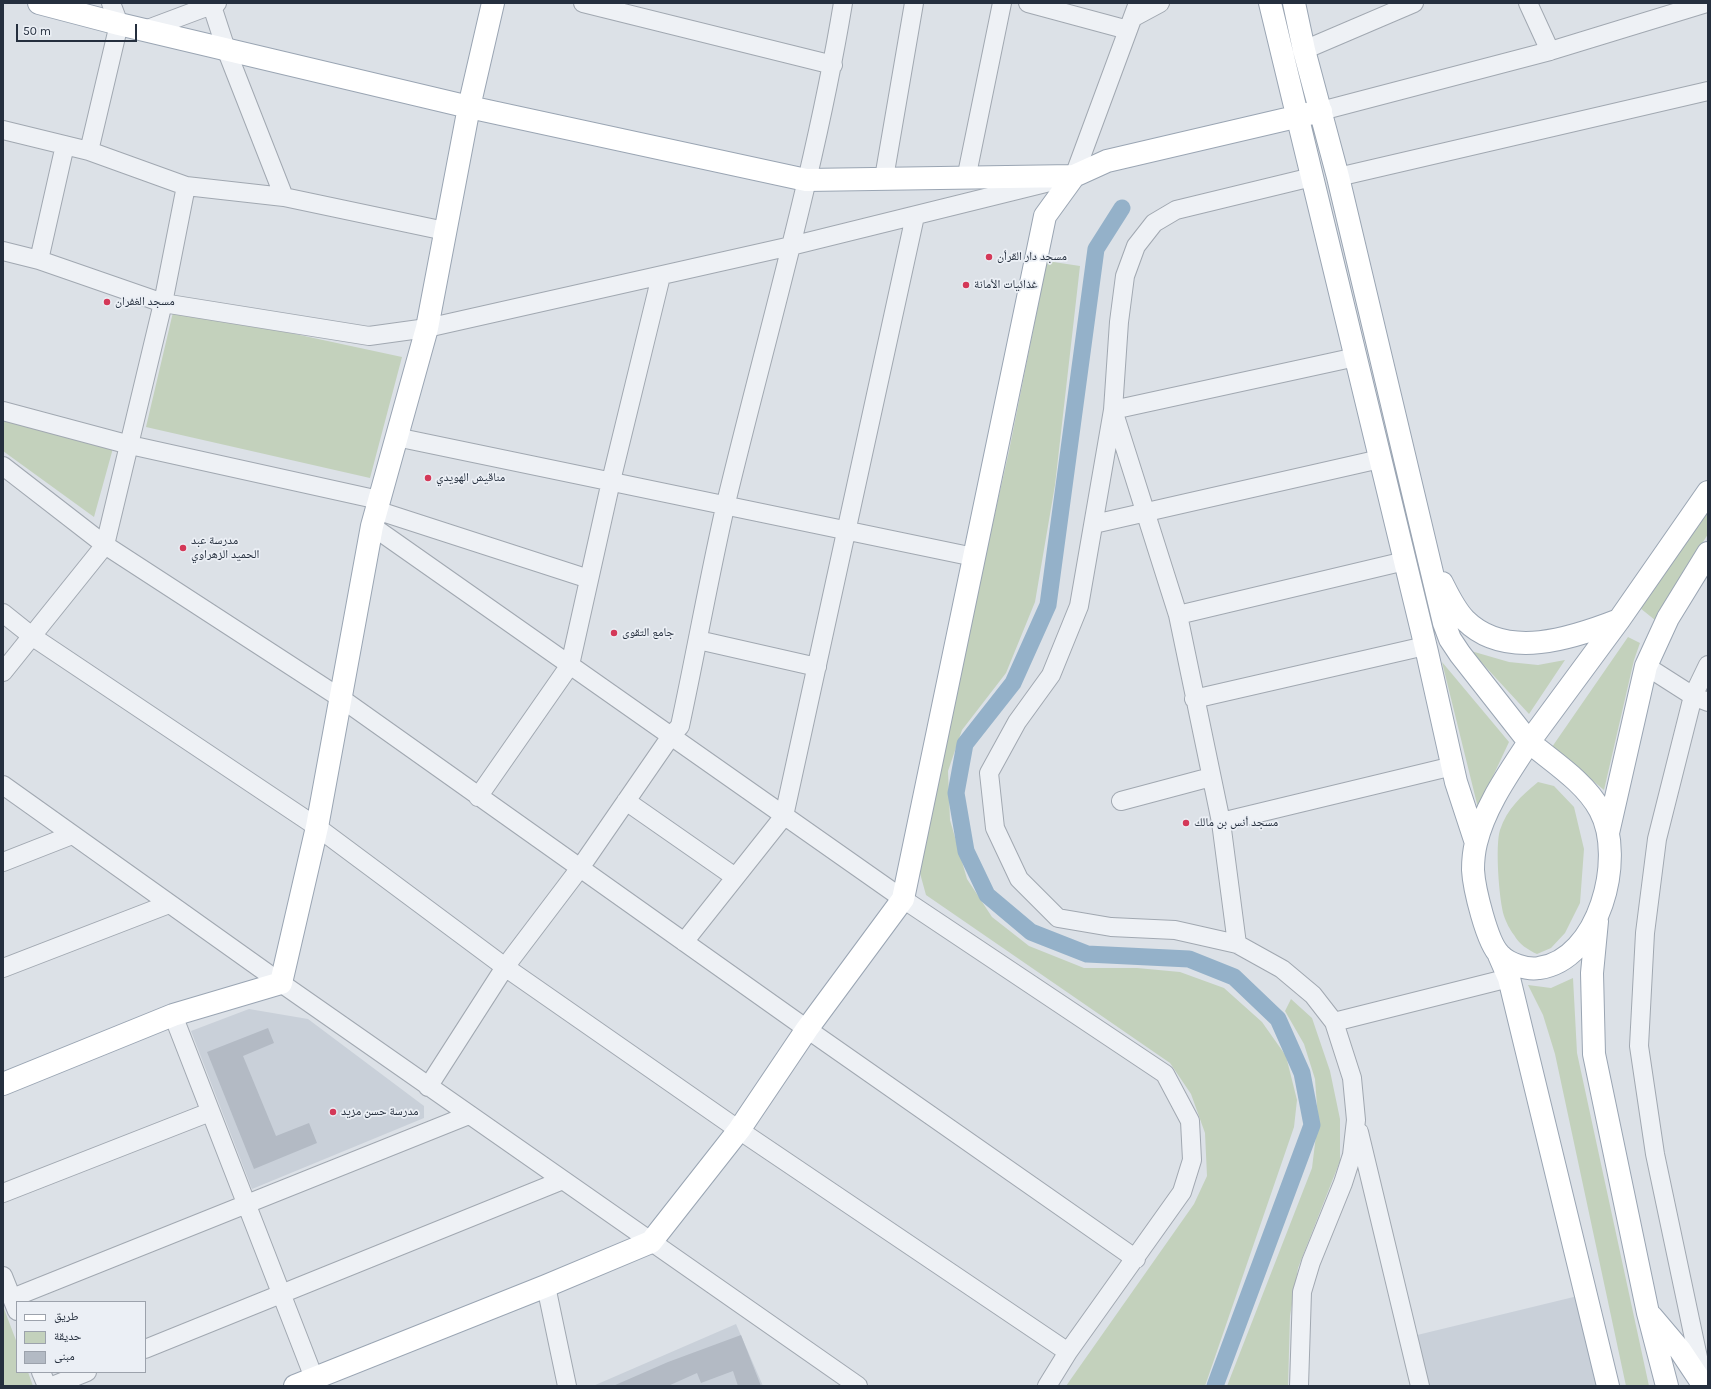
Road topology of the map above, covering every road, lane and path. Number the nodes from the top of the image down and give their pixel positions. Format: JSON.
{"nodes":[{"id":1,"x":38,"y":3,"type":"edge"},
{"id":2,"x":111,"y":3,"type":"edge"},
{"id":3,"x":493,"y":3,"type":"edge"},
{"id":4,"x":582,"y":3,"type":"edge"},
{"id":5,"x":843,"y":3,"type":"edge"},
{"id":6,"x":914,"y":3,"type":"edge"},
{"id":7,"x":1002,"y":3,"type":"edge"},
{"id":8,"x":1028,"y":3,"type":"edge"},
{"id":9,"x":1160,"y":3,"type":"edge"},
{"id":10,"x":1270,"y":3,"type":"edge"},
{"id":11,"x":1294,"y":3,"type":"edge"},
{"id":12,"x":1414,"y":3,"type":"edge"},
{"id":13,"x":1528,"y":3,"type":"edge"},
{"id":14,"x":1707,"y":3,"type":"edge"},
{"id":15,"x":213,"y":4,"type":"edge"},
{"id":16,"x":1133,"y":16,"type":"edge"},
{"id":17,"x":119,"y":24,"type":"junction"},
{"id":18,"x":145,"y":30,"type":"junction"},
{"id":19,"x":226,"y":49,"type":"junction"},
{"id":20,"x":1304,"y":50,"type":"junction"},
{"id":21,"x":1550,"y":51,"type":"junction"},
{"id":22,"x":833,"y":65,"type":"junction"},
{"id":23,"x":1708,"y":91,"type":"edge"},
{"id":24,"x":469,"y":107,"type":"junction"},
{"id":25,"x":1321,"y":111,"type":"junction"},
{"id":26,"x":1297,"y":116,"type":"junction"},
{"id":27,"x":3,"y":130,"type":"edge"},
{"id":28,"x":65,"y":145,"type":"junction"},
{"id":29,"x":89,"y":151,"type":"junction"},
{"id":30,"x":1074,"y":176,"type":"junction"},
{"id":31,"x":1312,"y":177,"type":"junction"},
{"id":32,"x":1338,"y":177,"type":"junction"},
{"id":33,"x":884,"y":178,"type":"junction"},
{"id":34,"x":966,"y":179,"type":"junction"},
{"id":35,"x":806,"y":180,"type":"junction"},
{"id":36,"x":186,"y":186,"type":"junction"},
{"id":37,"x":284,"y":196,"type":"junction"},
{"id":38,"x":915,"y":216,"type":"junction"},
{"id":39,"x":446,"y":231,"type":"junction"},
{"id":40,"x":791,"y":246,"type":"junction"},
{"id":41,"x":3,"y":251,"type":"edge"},
{"id":42,"x":39,"y":260,"type":"junction"},
{"id":43,"x":661,"y":276,"type":"junction"},
{"id":44,"x":163,"y":303,"type":"junction"},
{"id":45,"x":427,"y":328,"type":"junction"},
{"id":46,"x":1356,"y":357,"type":"junction"},
{"id":47,"x":1113,"y":410,"type":"junction"},
{"id":48,"x":3,"y":411,"type":"edge"},
{"id":49,"x":396,"y":437,"type":"junction"},
{"id":50,"x":130,"y":445,"type":"junction"},
{"id":51,"x":1380,"y":459,"type":"junction"},
{"id":52,"x":3,"y":466,"type":"edge"},
{"id":53,"x":611,"y":481,"type":"junction"},
{"id":54,"x":1708,"y":492,"type":"edge"},
{"id":55,"x":726,"y":505,"type":"junction"},
{"id":56,"x":376,"y":512,"type":"junction"},
{"id":57,"x":1146,"y":512,"type":"junction"},
{"id":58,"x":1094,"y":524,"type":"junction"},
{"id":59,"x":846,"y":532,"type":"junction"},
{"id":60,"x":105,"y":545,"type":"junction"},
{"id":61,"x":1708,"y":553,"type":"edge"},
{"id":62,"x":974,"y":557,"type":"junction"},
{"id":63,"x":1430,"y":560,"type":"junction"},
{"id":64,"x":1405,"y":562,"type":"junction"},
{"id":65,"x":590,"y":579,"type":"junction"},
{"id":66,"x":3,"y":613,"type":"edge"},
{"id":67,"x":1178,"y":615,"type":"junction"},
{"id":68,"x":1619,"y":620,"type":"junction"},
{"id":69,"x":33,"y":637,"type":"junction"},
{"id":70,"x":698,"y":640,"type":"junction"},
{"id":71,"x":1425,"y":646,"type":"junction"},
{"id":72,"x":570,"y":665,"type":"junction"},
{"id":73,"x":1708,"y":665,"type":"edge"},
{"id":74,"x":1646,"y":666,"type":"junction"},
{"id":75,"x":817,"y":667,"type":"junction"},
{"id":76,"x":3,"y":672,"type":"edge"},
{"id":77,"x":342,"y":698,"type":"junction"},
{"id":78,"x":1700,"y":699,"type":"edge"},
{"id":79,"x":1194,"y":700,"type":"junction"},
{"id":80,"x":671,"y":736,"type":"junction"},
{"id":81,"x":1529,"y":742,"type":"junction"},
{"id":82,"x":1453,"y":766,"type":"junction"},
{"id":83,"x":1211,"y":776,"type":"junction"},
{"id":84,"x":3,"y":785,"type":"edge"},
{"id":85,"x":478,"y":797,"type":"junction"},
{"id":86,"x":626,"y":801,"type":"junction"},
{"id":87,"x":1121,"y":801,"type":"dead end"},
{"id":88,"x":784,"y":816,"type":"junction"},
{"id":89,"x":1221,"y":822,"type":"junction"},
{"id":90,"x":317,"y":827,"type":"junction"},
{"id":91,"x":1608,"y":834,"type":"junction"},
{"id":92,"x":72,"y":835,"type":"junction"},
{"id":93,"x":1476,"y":843,"type":"junction"},
{"id":94,"x":3,"y":862,"type":"edge"},
{"id":95,"x":580,"y":868,"type":"junction"},
{"id":96,"x":735,"y":878,"type":"junction"},
{"id":97,"x":902,"y":899,"type":"junction"},
{"id":98,"x":169,"y":904,"type":"junction"},
{"id":99,"x":1598,"y":914,"type":"junction"},
{"id":100,"x":684,"y":942,"type":"junction"},
{"id":101,"x":1237,"y":944,"type":"junction"},
{"id":102,"x":1499,"y":955,"type":"junction"},
{"id":103,"x":505,"y":967,"type":"junction"},
{"id":104,"x":3,"y":968,"type":"edge"},
{"id":105,"x":1509,"y":978,"type":"junction"},
{"id":106,"x":281,"y":984,"type":"junction"},
{"id":107,"x":173,"y":1015,"type":"junction"},
{"id":108,"x":1334,"y":1022,"type":"junction"},
{"id":109,"x":807,"y":1029,"type":"junction"},
{"id":110,"x":3,"y":1084,"type":"edge"},
{"id":111,"x":428,"y":1087,"type":"junction"},
{"id":112,"x":210,"y":1112,"type":"junction"},
{"id":113,"x":469,"y":1115,"type":"junction"},
{"id":114,"x":1356,"y":1120,"type":"junction"},
{"id":115,"x":739,"y":1130,"type":"junction"},
{"id":116,"x":562,"y":1180,"type":"junction"},
{"id":117,"x":3,"y":1193,"type":"edge"},
{"id":118,"x":247,"y":1205,"type":"junction"},
{"id":119,"x":651,"y":1242,"type":"junction"},
{"id":120,"x":1136,"y":1259,"type":"junction"},
{"id":121,"x":3,"y":1276,"type":"edge"},
{"id":122,"x":546,"y":1286,"type":"junction"},
{"id":123,"x":282,"y":1294,"type":"junction"},
{"id":124,"x":21,"y":1301,"type":"edge"},
{"id":125,"x":14,"y":1304,"type":"edge"},
{"id":126,"x":1648,"y":1313,"type":"junction"},
{"id":127,"x":146,"y":1349,"type":"edge"},
{"id":128,"x":1068,"y":1352,"type":"junction"},
{"id":129,"x":41,"y":1373,"type":"edge"},
{"id":130,"x":84,"y":1373,"type":"edge"},
{"id":131,"x":305,"y":1382,"type":"edge"},
{"id":132,"x":47,"y":1386,"type":"edge"},
{"id":133,"x":52,"y":1386,"type":"edge"},
{"id":134,"x":567,"y":1386,"type":"edge"},
{"id":135,"x":858,"y":1386,"type":"edge"},
{"id":136,"x":1047,"y":1386,"type":"edge"},
{"id":137,"x":1299,"y":1386,"type":"edge"},
{"id":138,"x":1420,"y":1386,"type":"edge"},
{"id":139,"x":1608,"y":1386,"type":"edge"},
{"id":140,"x":1666,"y":1386,"type":"edge"},
{"id":141,"x":1704,"y":1386,"type":"edge"}],
"edges":[{"from":1,"to":17,"type":"main road"},
{"from":2,"to":17,"type":"street"},
{"from":3,"to":24,"type":"main road"},
{"from":4,"to":22,"type":"street"},
{"from":5,"to":22,"type":"street"},
{"from":6,"to":33,"type":"street"},
{"from":7,"to":34,"type":"street"},
{"from":8,"to":16,"type":"street"},
{"from":9,"to":16,"type":"street"},
{"from":10,"to":26,"type":"main road"},
{"from":11,"to":20,"type":"main road"},
{"from":12,"to":20,"type":"street"},
{"from":13,"to":21,"type":"street"},
{"from":14,"to":21,"type":"street"},
{"from":15,"to":18,"type":"street"},
{"from":15,"to":19,"type":"street"},
{"from":16,"to":30,"type":"street"},
{"from":17,"to":18,"type":"main road"},
{"from":17,"to":29,"type":"street"},
{"from":18,"to":19,"type":"main road"},
{"from":19,"to":24,"type":"main road"},
{"from":19,"to":37,"type":"street"},
{"from":20,"to":25,"type":"main road"},
{"from":21,"to":25,"type":"street"},
{"from":22,"to":35,"type":"street"},
{"from":23,"to":32,"type":"street"},
{"from":24,"to":35,"type":"main road"},
{"from":24,"to":39,"type":"main road"},
{"from":25,"to":26,"type":"main road"},
{"from":25,"to":32,"type":"main road"},
{"from":26,"to":30,"type":"main road"},
{"from":26,"to":31,"type":"main road"},
{"from":27,"to":28,"type":"street"},
{"from":28,"to":29,"type":"street"},
{"from":28,"to":42,"type":"street"},
{"from":29,"to":36,"type":"street"},
{"from":30,"to":34,"type":"main road"},
{"from":30,"to":38,"type":"street"},
{"from":30,"to":62,"type":"main road"},
{"from":31,"to":46,"type":"main road"},
{"from":31,"to":47,"type":"street"},
{"from":32,"to":63,"type":"main road"},
{"from":33,"to":34,"type":"main road"},
{"from":33,"to":35,"type":"main road"},
{"from":35,"to":40,"type":"street"},
{"from":36,"to":37,"type":"street"},
{"from":36,"to":44,"type":"street"},
{"from":37,"to":39,"type":"street"},
{"from":38,"to":40,"type":"street"},
{"from":38,"to":59,"type":"street"},
{"from":39,"to":45,"type":"main road"},
{"from":40,"to":43,"type":"street"},
{"from":40,"to":55,"type":"street"},
{"from":41,"to":42,"type":"street"},
{"from":42,"to":44,"type":"street"},
{"from":43,"to":45,"type":"street"},
{"from":43,"to":53,"type":"street"},
{"from":44,"to":45,"type":"street"},
{"from":44,"to":50,"type":"street"},
{"from":45,"to":49,"type":"main road"},
{"from":46,"to":47,"type":"street"},
{"from":46,"to":51,"type":"main road"},
{"from":47,"to":57,"type":"street"},
{"from":47,"to":58,"type":"street"},
{"from":48,"to":50,"type":"street"},
{"from":49,"to":53,"type":"street"},
{"from":49,"to":56,"type":"main road"},
{"from":50,"to":56,"type":"street"},
{"from":50,"to":60,"type":"street"},
{"from":51,"to":57,"type":"street"},
{"from":51,"to":64,"type":"main road"},
{"from":52,"to":60,"type":"street"},
{"from":53,"to":55,"type":"street"},
{"from":53,"to":65,"type":"street"},
{"from":54,"to":68,"type":"main road"},
{"from":55,"to":59,"type":"street"},
{"from":55,"to":70,"type":"street"},
{"from":56,"to":65,"type":"street"},
{"from":56,"to":72,"type":"street"},
{"from":56,"to":77,"type":"main road"},
{"from":57,"to":58,"type":"street"},
{"from":57,"to":67,"type":"street"},
{"from":58,"to":101,"type":"street"},
{"from":59,"to":62,"type":"street"},
{"from":59,"to":75,"type":"street"},
{"from":60,"to":69,"type":"street"},
{"from":60,"to":77,"type":"street"},
{"from":61,"to":74,"type":"main road"},
{"from":62,"to":97,"type":"main road"},
{"from":63,"to":68,"type":"main road"},
{"from":63,"to":81,"type":"main road"},
{"from":64,"to":67,"type":"street"},
{"from":64,"to":71,"type":"main road"},
{"from":65,"to":72,"type":"street"},
{"from":66,"to":69,"type":"street"},
{"from":67,"to":79,"type":"street"},
{"from":68,"to":81,"type":"main road"},
{"from":69,"to":76,"type":"street"},
{"from":69,"to":90,"type":"street"},
{"from":70,"to":75,"type":"street"},
{"from":70,"to":80,"type":"street"},
{"from":71,"to":79,"type":"street"},
{"from":71,"to":82,"type":"main road"},
{"from":72,"to":80,"type":"street"},
{"from":72,"to":85,"type":"street"},
{"from":73,"to":78,"type":"street"},
{"from":74,"to":78,"type":"street"},
{"from":74,"to":91,"type":"main road"},
{"from":75,"to":88,"type":"street"},
{"from":77,"to":85,"type":"street"},
{"from":77,"to":90,"type":"main road"},
{"from":78,"to":141,"type":"street"},
{"from":79,"to":83,"type":"street"},
{"from":80,"to":86,"type":"street"},
{"from":80,"to":88,"type":"street"},
{"from":81,"to":91,"type":"main road"},
{"from":81,"to":93,"type":"main road"},
{"from":82,"to":89,"type":"street"},
{"from":82,"to":93,"type":"main road"},
{"from":83,"to":87,"type":"street"},
{"from":83,"to":89,"type":"street"},
{"from":84,"to":92,"type":"street"},
{"from":85,"to":95,"type":"street"},
{"from":86,"to":95,"type":"street"},
{"from":86,"to":96,"type":"street"},
{"from":88,"to":96,"type":"street"},
{"from":88,"to":97,"type":"street"},
{"from":89,"to":101,"type":"street"},
{"from":90,"to":103,"type":"street"},
{"from":90,"to":106,"type":"main road"},
{"from":91,"to":99,"type":"main road"},
{"from":92,"to":94,"type":"street"},
{"from":92,"to":98,"type":"street"},
{"from":93,"to":102,"type":"main road"},
{"from":95,"to":100,"type":"street"},
{"from":95,"to":103,"type":"street"},
{"from":96,"to":100,"type":"street"},
{"from":97,"to":109,"type":"main road"},
{"from":97,"to":120,"type":"street"},
{"from":98,"to":104,"type":"street"},
{"from":98,"to":106,"type":"street"},
{"from":99,"to":102,"type":"main road"},
{"from":99,"to":126,"type":"main road"},
{"from":100,"to":109,"type":"street"},
{"from":101,"to":108,"type":"street"},
{"from":102,"to":105,"type":"main road"},
{"from":103,"to":111,"type":"street"},
{"from":103,"to":115,"type":"street"},
{"from":105,"to":108,"type":"street"},
{"from":105,"to":139,"type":"main road"},
{"from":106,"to":107,"type":"main road"},
{"from":106,"to":111,"type":"street"},
{"from":107,"to":110,"type":"main road"},
{"from":107,"to":112,"type":"street"},
{"from":108,"to":114,"type":"street"},
{"from":109,"to":115,"type":"main road"},
{"from":109,"to":120,"type":"street"},
{"from":111,"to":113,"type":"street"},
{"from":112,"to":117,"type":"street"},
{"from":112,"to":118,"type":"street"},
{"from":113,"to":116,"type":"street"},
{"from":113,"to":118,"type":"street"},
{"from":114,"to":137,"type":"street"},
{"from":114,"to":138,"type":"street"},
{"from":115,"to":119,"type":"main road"},
{"from":115,"to":128,"type":"street"},
{"from":116,"to":119,"type":"street"},
{"from":116,"to":123,"type":"street"},
{"from":118,"to":123,"type":"street"},
{"from":118,"to":124,"type":"street"},
{"from":119,"to":122,"type":"main road"},
{"from":119,"to":135,"type":"street"},
{"from":120,"to":128,"type":"street"},
{"from":121,"to":125,"type":"street"},
{"from":122,"to":131,"type":"main road"},
{"from":122,"to":134,"type":"street"},
{"from":123,"to":127,"type":"street"},
{"from":123,"to":131,"type":"street"},
{"from":126,"to":140,"type":"main road"},
{"from":126,"to":141,"type":"main road"},
{"from":128,"to":136,"type":"street"},
{"from":129,"to":132,"type":"street"},
{"from":130,"to":133,"type":"street"}]}
